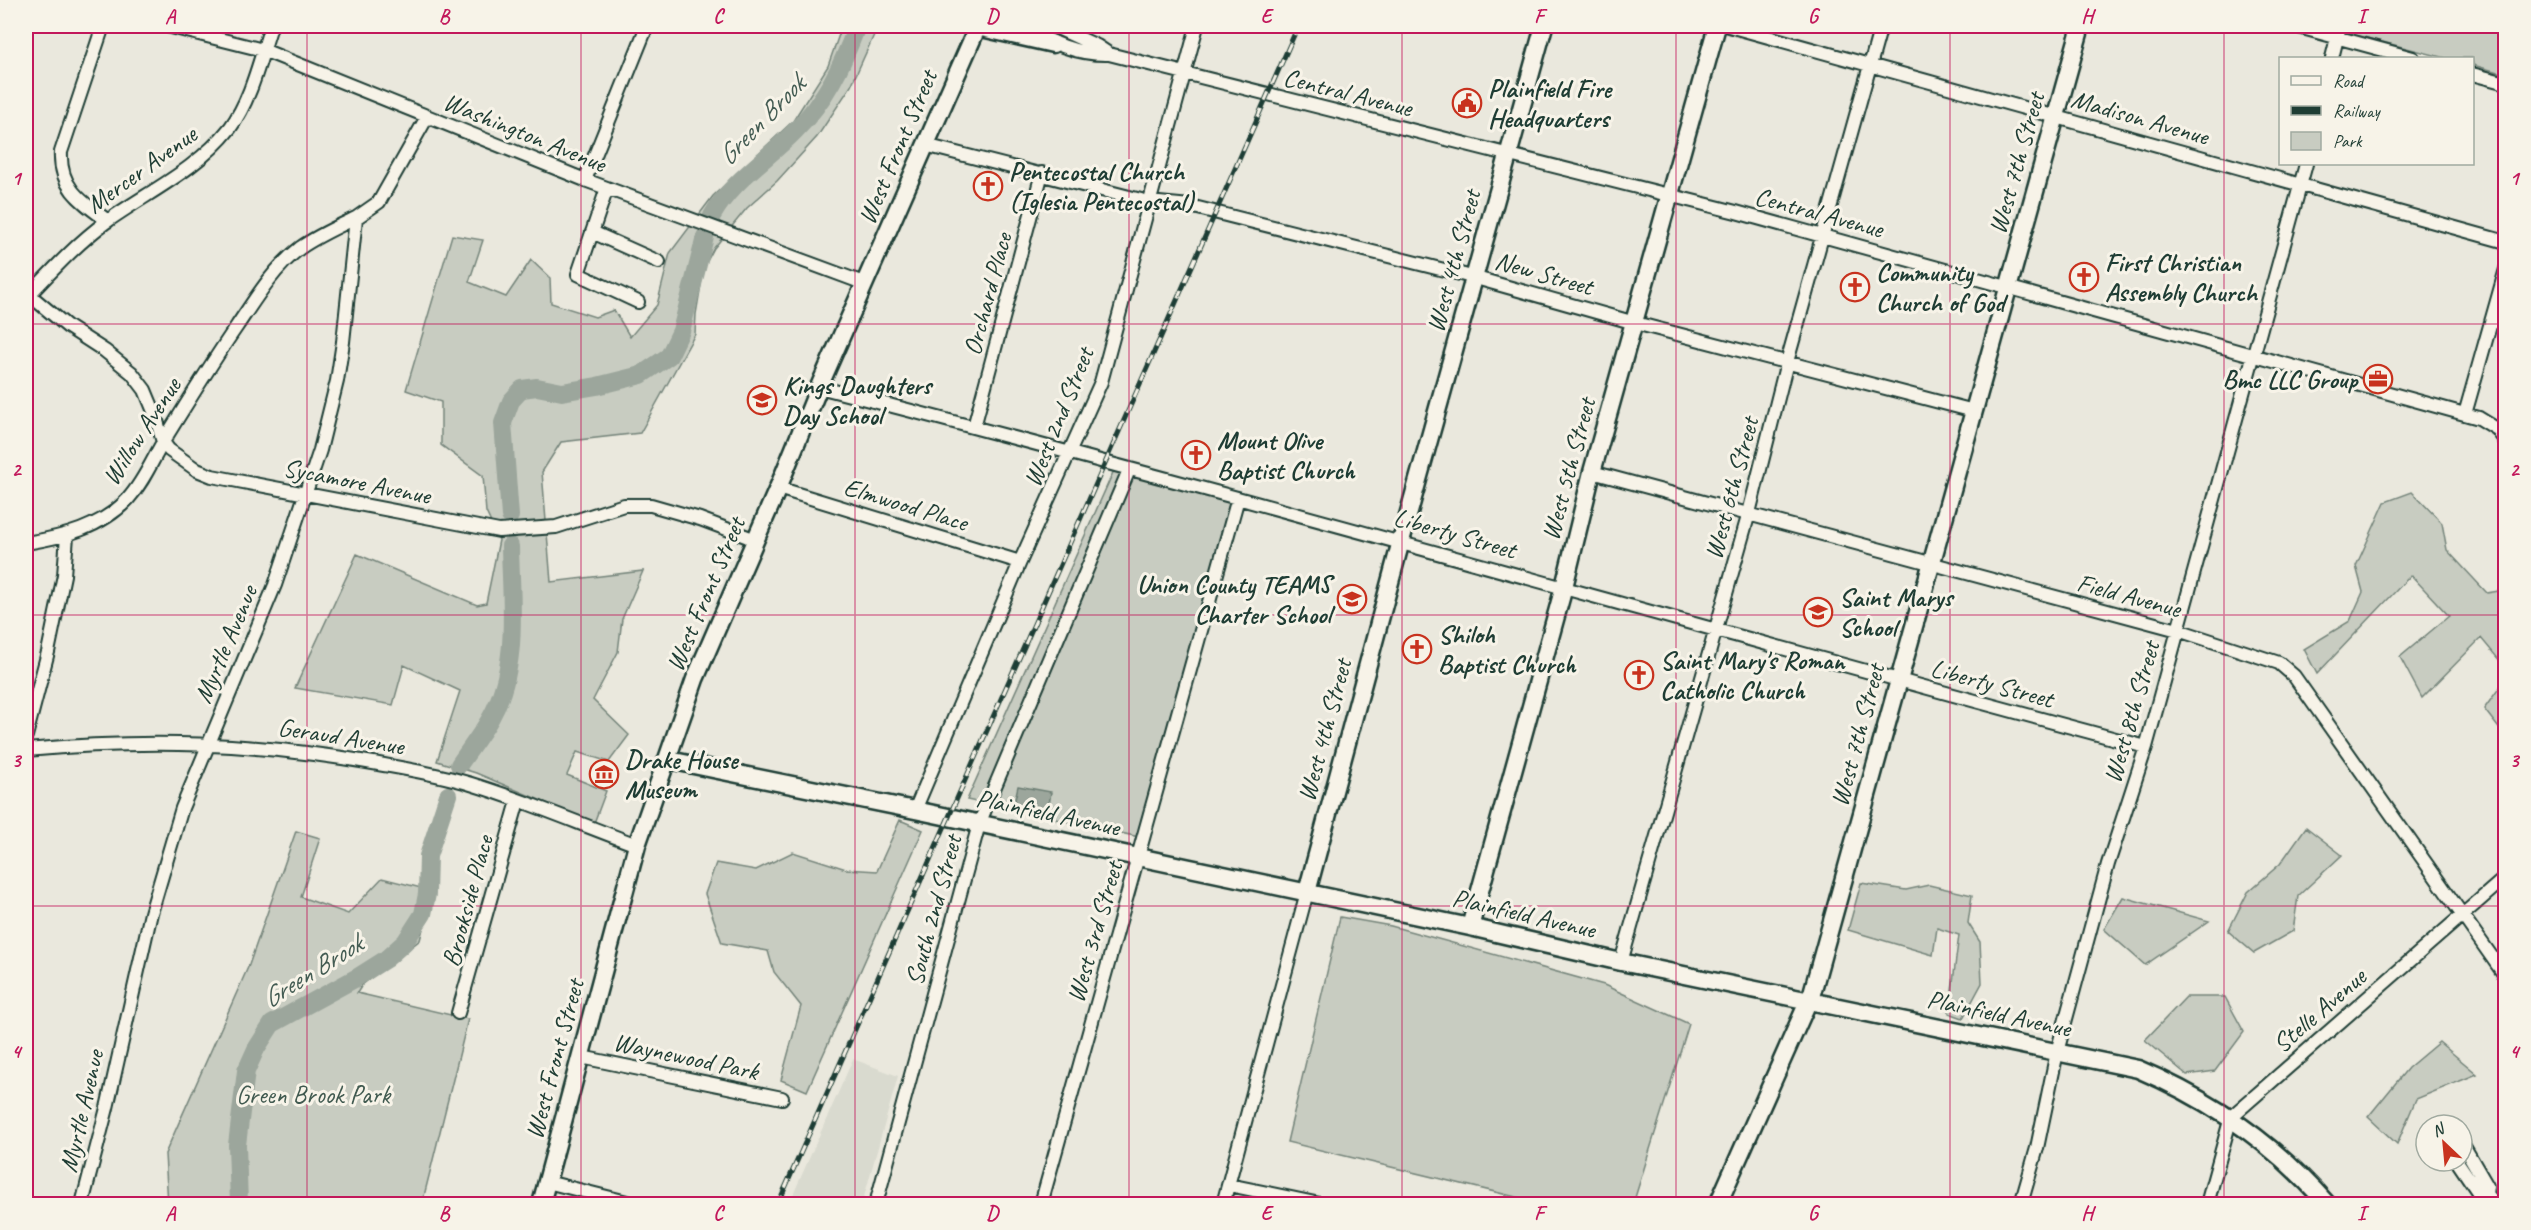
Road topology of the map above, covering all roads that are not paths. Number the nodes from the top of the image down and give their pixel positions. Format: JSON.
{"nodes":[{"id":1,"x":103,"y":26,"type":"edge"},
{"id":2,"x":167,"y":26,"type":"edge"},
{"id":3,"x":271,"y":26,"type":"edge"},
{"id":4,"x":647,"y":26,"type":"edge"},
{"id":5,"x":977,"y":26,"type":"edge"},
{"id":6,"x":1022,"y":26,"type":"edge"},
{"id":7,"x":1053,"y":26,"type":"edge"},
{"id":8,"x":1197,"y":26,"type":"edge"},
{"id":9,"x":1544,"y":26,"type":"edge"},
{"id":10,"x":1717,"y":26,"type":"edge"},
{"id":11,"x":1729,"y":26,"type":"edge"},
{"id":12,"x":1881,"y":26,"type":"edge"},
{"id":13,"x":2081,"y":26,"type":"edge"},
{"id":14,"x":2295,"y":26,"type":"edge"},
{"id":15,"x":2338,"y":32,"type":"edge"},
{"id":16,"x":1053,"y":44,"type":"junction"},
{"id":17,"x":263,"y":50,"type":"junction"},
{"id":18,"x":1109,"y":54,"type":"junction"},
{"id":19,"x":2331,"y":57,"type":"edge"},
{"id":20,"x":2410,"y":57,"type":"edge"},
{"id":21,"x":1872,"y":65,"type":"junction"},
{"id":22,"x":1184,"y":74,"type":"junction"},
{"id":23,"x":2474,"y":75,"type":"edge"},
{"id":24,"x":2505,"y":83,"type":"edge"},
{"id":25,"x":2056,"y":116,"type":"junction"},
{"id":26,"x":427,"y":117,"type":"junction"},
{"id":27,"x":925,"y":145,"type":"junction"},
{"id":28,"x":1508,"y":156,"type":"junction"},
{"id":29,"x":2306,"y":165,"type":"edge"},
{"id":30,"x":1042,"y":173,"type":"junction"},
{"id":31,"x":585,"y":180,"type":"junction"},
{"id":32,"x":2300,"y":185,"type":"junction"},
{"id":33,"x":607,"y":188,"type":"junction"},
{"id":34,"x":1669,"y":196,"type":"junction"},
{"id":35,"x":1149,"y":202,"type":"junction"},
{"id":36,"x":356,"y":219,"type":"junction"},
{"id":37,"x":108,"y":221,"type":"junction"},
{"id":38,"x":592,"y":232,"type":"junction"},
{"id":39,"x":1822,"y":237,"type":"junction"},
{"id":40,"x":2505,"y":242,"type":"edge"},
{"id":41,"x":659,"y":262,"type":"dead end"},
{"id":42,"x":2505,"y":269,"type":"edge"},
{"id":43,"x":1476,"y":278,"type":"junction"},
{"id":44,"x":866,"y":284,"type":"junction"},
{"id":45,"x":2009,"y":286,"type":"junction"},
{"id":46,"x":26,"y":295,"type":"edge"},
{"id":47,"x":638,"y":302,"type":"dead end"},
{"id":48,"x":1635,"y":322,"type":"junction"},
{"id":49,"x":2254,"y":355,"type":"junction"},
{"id":50,"x":1787,"y":362,"type":"junction"},
{"id":51,"x":819,"y":387,"type":"junction"},
{"id":52,"x":1974,"y":411,"type":"junction"},
{"id":53,"x":2464,"y":414,"type":"junction"},
{"id":54,"x":974,"y":427,"type":"junction"},
{"id":55,"x":163,"y":442,"type":"junction"},
{"id":56,"x":2505,"y":442,"type":"edge"},
{"id":57,"x":1070,"y":454,"type":"junction"},
{"id":58,"x":1129,"y":470,"type":"junction"},
{"id":59,"x":1592,"y":472,"type":"junction"},
{"id":60,"x":778,"y":489,"type":"junction"},
{"id":61,"x":304,"y":494,"type":"junction"},
{"id":62,"x":1238,"y":498,"type":"junction"},
{"id":63,"x":1749,"y":513,"type":"junction"},
{"id":64,"x":67,"y":536,"type":"junction"},
{"id":65,"x":756,"y":540,"type":"junction"},
{"id":66,"x":1401,"y":541,"type":"junction"},
{"id":67,"x":26,"y":543,"type":"edge"},
{"id":68,"x":1020,"y":562,"type":"junction"},
{"id":69,"x":1930,"y":565,"type":"junction"},
{"id":70,"x":1564,"y":587,"type":"junction"},
{"id":71,"x":1716,"y":629,"type":"junction"},
{"id":72,"x":2178,"y":630,"type":"junction"},
{"id":73,"x":1899,"y":681,"type":"junction"},
{"id":74,"x":26,"y":736,"type":"edge"},
{"id":75,"x":208,"y":744,"type":"junction"},
{"id":76,"x":2146,"y":747,"type":"junction"},
{"id":77,"x":26,"y":750,"type":"edge"},
{"id":78,"x":669,"y":760,"type":"junction"},
{"id":79,"x":518,"y":801,"type":"junction"},
{"id":80,"x":915,"y":810,"type":"junction"},
{"id":81,"x":979,"y":824,"type":"junction"},
{"id":82,"x":637,"y":845,"type":"junction"},
{"id":83,"x":1138,"y":857,"type":"junction"},
{"id":84,"x":2505,"y":877,"type":"edge"},
{"id":85,"x":1307,"y":892,"type":"junction"},
{"id":86,"x":2463,"y":914,"type":"junction"},
{"id":87,"x":1470,"y":927,"type":"junction"},
{"id":88,"x":1621,"y":962,"type":"junction"},
{"id":89,"x":2505,"y":977,"type":"edge"},
{"id":90,"x":1809,"y":999,"type":"junction"},
{"id":91,"x":458,"y":1013,"type":"dead end"},
{"id":92,"x":2057,"y":1052,"type":"junction"},
{"id":93,"x":581,"y":1057,"type":"junction"},
{"id":94,"x":782,"y":1098,"type":"dead end"},
{"id":95,"x":2231,"y":1117,"type":"junction"},
{"id":96,"x":2474,"y":1164,"type":"edge"},
{"id":97,"x":2465,"y":1173,"type":"edge"},
{"id":98,"x":547,"y":1182,"type":"junction"},
{"id":99,"x":1228,"y":1185,"type":"junction"},
{"id":100,"x":1044,"y":1192,"type":"junction"},
{"id":101,"x":2486,"y":1194,"type":"junction"},
{"id":102,"x":82,"y":1204,"type":"edge"},
{"id":103,"x":541,"y":1204,"type":"edge"},
{"id":104,"x":635,"y":1204,"type":"edge"},
{"id":105,"x":876,"y":1204,"type":"edge"},
{"id":106,"x":1031,"y":1204,"type":"edge"},
{"id":107,"x":1041,"y":1204,"type":"edge"},
{"id":108,"x":1223,"y":1204,"type":"edge"},
{"id":109,"x":1320,"y":1204,"type":"edge"},
{"id":110,"x":1718,"y":1204,"type":"edge"},
{"id":111,"x":2021,"y":1204,"type":"edge"},
{"id":112,"x":2207,"y":1204,"type":"edge"},
{"id":113,"x":2327,"y":1204,"type":"edge"},
{"id":114,"x":2494,"y":1204,"type":"edge"}],
"edges":[{"from":1,"to":37,"type":"street"},
{"from":2,"to":17,"type":"street","name":"Washington Avenue"},
{"from":3,"to":17,"type":"street","name":"Mercer Avenue"},
{"from":4,"to":31,"type":"street"},
{"from":5,"to":16,"type":"main road"},
{"from":5,"to":27,"type":"main road","name":"West Front Street"},
{"from":6,"to":16,"type":"street","name":"Central Avenue"},
{"from":7,"to":18,"type":"street","name":"Central Avenue"},
{"from":8,"to":22,"type":"street","name":"West 2nd Street"},
{"from":9,"to":28,"type":"main road","name":"West 4th Street"},
{"from":10,"to":34,"type":"main road","name":"West 5th Street"},
{"from":11,"to":21,"type":"street","name":"Madison Avenue"},
{"from":12,"to":21,"type":"street","name":"West 6th Street"},
{"from":13,"to":25,"type":"main road","name":"West 7th Street"},
{"from":14,"to":15,"type":"street"},
{"from":15,"to":19,"type":"street"},
{"from":15,"to":20,"type":"street"},
{"from":16,"to":18,"type":"street","name":"Central Avenue"},
{"from":17,"to":26,"type":"street","name":"Washington Avenue"},
{"from":17,"to":37,"type":"street","name":"Mercer Avenue"},
{"from":18,"to":22,"type":"street","name":"Central Avenue"},
{"from":21,"to":25,"type":"street","name":"Madison Avenue"},
{"from":21,"to":39,"type":"street","name":"West 6th Street"},
{"from":22,"to":28,"type":"street","name":"Central Avenue"},
{"from":22,"to":35,"type":"street","name":"West 2nd Street"},
{"from":23,"to":24,"type":"street"},
{"from":25,"to":32,"type":"street","name":"Madison Avenue"},
{"from":25,"to":45,"type":"main road","name":"West 7th Street"},
{"from":26,"to":31,"type":"street","name":"Washington Avenue"},
{"from":26,"to":36,"type":"street"},
{"from":27,"to":30,"type":"street","name":"New Street"},
{"from":27,"to":44,"type":"main road","name":"West Front Street"},
{"from":28,"to":34,"type":"street","name":"Central Avenue"},
{"from":28,"to":43,"type":"main road","name":"West 4th Street"},
{"from":29,"to":32,"type":"street","name":"West 8th Street"},
{"from":30,"to":35,"type":"street","name":"New Street"},
{"from":30,"to":54,"type":"street","name":"Orchard Place"},
{"from":31,"to":33,"type":"street","name":"Washington Avenue"},
{"from":32,"to":40,"type":"street","name":"Madison Avenue"},
{"from":32,"to":49,"type":"street","name":"West 8th Street"},
{"from":33,"to":38,"type":"street"},
{"from":33,"to":44,"type":"street","name":"Washington Avenue"},
{"from":34,"to":39,"type":"street","name":"Central Avenue"},
{"from":34,"to":48,"type":"main road","name":"West 5th Street"},
{"from":35,"to":43,"type":"street","name":"New Street"},
{"from":35,"to":57,"type":"street","name":"West 2nd Street"},
{"from":36,"to":55,"type":"street","name":"Willow Avenue"},
{"from":36,"to":61,"type":"street","name":"Myrtle Avenue"},
{"from":37,"to":46,"type":"street","name":"Mercer Avenue"},
{"from":38,"to":41,"type":"street"},
{"from":38,"to":47,"type":"street"},
{"from":39,"to":45,"type":"street","name":"Central Avenue"},
{"from":39,"to":50,"type":"street","name":"West 6th Street"},
{"from":42,"to":53,"type":"street"},
{"from":43,"to":48,"type":"street","name":"New Street"},
{"from":43,"to":66,"type":"main road","name":"West 4th Street"},
{"from":44,"to":51,"type":"main road","name":"West Front Street"},
{"from":45,"to":49,"type":"street","name":"Central Avenue"},
{"from":45,"to":52,"type":"main road","name":"West 7th Street"},
{"from":46,"to":55,"type":"street"},
{"from":48,"to":50,"type":"street","name":"New Street"},
{"from":48,"to":59,"type":"main road","name":"West 5th Street"},
{"from":49,"to":53,"type":"street","name":"Central Avenue"},
{"from":49,"to":72,"type":"street","name":"West 8th Street"},
{"from":50,"to":52,"type":"street","name":"New Street"},
{"from":50,"to":63,"type":"street","name":"West 6th Street"},
{"from":51,"to":54,"type":"street","name":"Liberty Street"},
{"from":51,"to":60,"type":"main road","name":"West Front Street"},
{"from":52,"to":69,"type":"main road","name":"West 7th Street"},
{"from":53,"to":56,"type":"street","name":"Central Avenue"},
{"from":54,"to":57,"type":"street","name":"Liberty Street"},
{"from":55,"to":61,"type":"street","name":"Sycamore Avenue"},
{"from":55,"to":64,"type":"street","name":"Willow Avenue"},
{"from":57,"to":58,"type":"street","name":"Liberty Street"},
{"from":57,"to":68,"type":"street","name":"West 2nd Street"},
{"from":58,"to":62,"type":"street","name":"Liberty Street"},
{"from":58,"to":81,"type":"street","name":"South 2nd Street"},
{"from":59,"to":63,"type":"street","name":"Field Avenue"},
{"from":59,"to":70,"type":"main road","name":"West 5th Street"},
{"from":60,"to":65,"type":"main road","name":"West Front Street"},
{"from":60,"to":68,"type":"street","name":"Elmwood Place"},
{"from":61,"to":65,"type":"street","name":"Sycamore Avenue"},
{"from":61,"to":75,"type":"street","name":"Myrtle Avenue"},
{"from":62,"to":66,"type":"street","name":"Liberty Street"},
{"from":62,"to":83,"type":"street","name":"West 3rd Street"},
{"from":63,"to":69,"type":"street","name":"Field Avenue"},
{"from":63,"to":71,"type":"street","name":"West 6th Street"},
{"from":64,"to":67,"type":"street","name":"Willow Avenue"},
{"from":64,"to":74,"type":"street"},
{"from":65,"to":78,"type":"main road","name":"West Front Street"},
{"from":66,"to":70,"type":"street","name":"Liberty Street"},
{"from":66,"to":85,"type":"main road","name":"West 4th Street"},
{"from":68,"to":80,"type":"street","name":"West 2nd Street"},
{"from":69,"to":72,"type":"street","name":"Field Avenue"},
{"from":69,"to":73,"type":"main road","name":"West 7th Street"},
{"from":70,"to":71,"type":"street","name":"Liberty Street"},
{"from":70,"to":87,"type":"main road","name":"West 5th Street"},
{"from":71,"to":73,"type":"street","name":"Liberty Street"},
{"from":71,"to":88,"type":"street","name":"West 6th Street"},
{"from":72,"to":76,"type":"street","name":"West 8th Street"},
{"from":72,"to":86,"type":"street","name":"Field Avenue"},
{"from":73,"to":76,"type":"street","name":"Liberty Street"},
{"from":73,"to":90,"type":"main road","name":"West 7th Street"},
{"from":75,"to":77,"type":"street","name":"Geraud Avenue"},
{"from":75,"to":79,"type":"street","name":"Geraud Avenue"},
{"from":75,"to":102,"type":"street","name":"Myrtle Avenue"},
{"from":76,"to":92,"type":"street","name":"West 8th Street"},
{"from":78,"to":80,"type":"main road","name":"Plainfield Avenue"},
{"from":78,"to":82,"type":"main road","name":"West Front Street"},
{"from":79,"to":82,"type":"street","name":"Geraud Avenue"},
{"from":79,"to":91,"type":"street","name":"Brookside Place"},
{"from":80,"to":81,"type":"main road","name":"Plainfield Avenue"},
{"from":81,"to":83,"type":"main road","name":"Plainfield Avenue"},
{"from":81,"to":105,"type":"street","name":"South 2nd Street"},
{"from":82,"to":93,"type":"main road","name":"West Front Street"},
{"from":83,"to":85,"type":"main road","name":"Plainfield Avenue"},
{"from":83,"to":100,"type":"street","name":"West 3rd Street"},
{"from":84,"to":86,"type":"street","name":"Stelle Avenue"},
{"from":85,"to":87,"type":"main road","name":"Plainfield Avenue"},
{"from":85,"to":99,"type":"street","name":"West 4th Street"},
{"from":86,"to":89,"type":"street","name":"Field Avenue"},
{"from":86,"to":95,"type":"street","name":"Stelle Avenue"},
{"from":87,"to":88,"type":"main road","name":"Plainfield Avenue"},
{"from":88,"to":90,"type":"main road","name":"Plainfield Avenue"},
{"from":90,"to":92,"type":"main road","name":"Plainfield Avenue"},
{"from":90,"to":110,"type":"main road","name":"West 7th Street"},
{"from":92,"to":95,"type":"main road","name":"Plainfield Avenue"},
{"from":92,"to":111,"type":"street","name":"West 8th Street"},
{"from":93,"to":94,"type":"street","name":"Waynewood Park"},
{"from":93,"to":98,"type":"main road","name":"West Front Street"},
{"from":95,"to":112,"type":"street"},
{"from":95,"to":113,"type":"main road","name":"Plainfield Avenue"},
{"from":96,"to":101,"type":"street"},
{"from":97,"to":101,"type":"street"},
{"from":98,"to":103,"type":"main road","name":"West Front Street"},
{"from":98,"to":104,"type":"street"},
{"from":99,"to":108,"type":"street","name":"West 4th Street"},
{"from":99,"to":109,"type":"street"},
{"from":100,"to":106,"type":"street"},
{"from":100,"to":107,"type":"street","name":"West 3rd Street"},
{"from":101,"to":114,"type":"street"}]}
